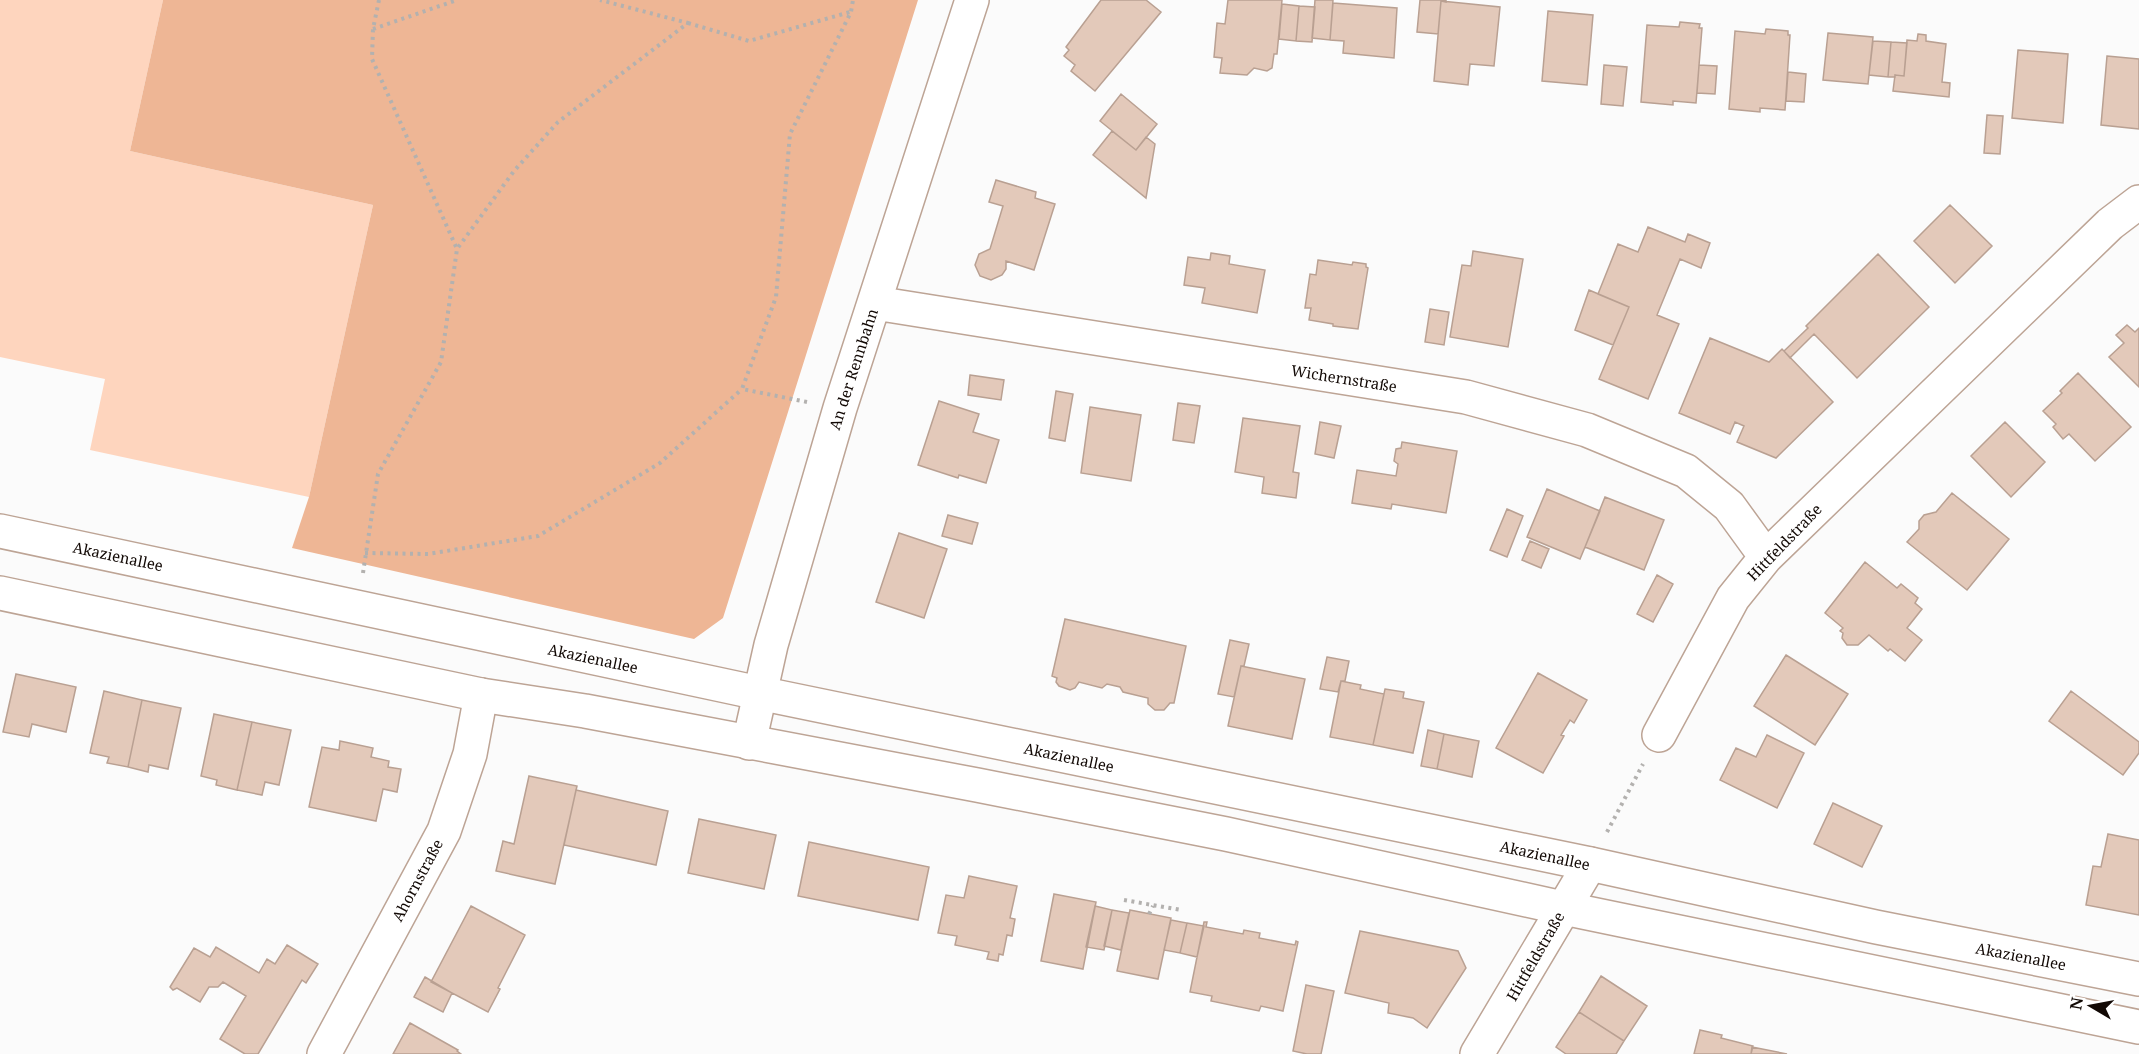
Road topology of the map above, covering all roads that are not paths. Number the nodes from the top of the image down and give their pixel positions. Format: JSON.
{"nodes":[{"id":1,"x":972,"y":0,"type":"edge"},
{"id":2,"x":2139,"y":202,"type":"edge"},
{"id":3,"x":875,"y":303,"type":"junction"},
{"id":4,"x":0,"y":531,"type":"edge"},
{"id":5,"x":1766,"y":557,"type":"junction"},
{"id":6,"x":0,"y":593,"type":"edge"},
{"id":7,"x":759,"y":693,"type":"junction"},
{"id":8,"x":482,"y":695,"type":"junction"},
{"id":9,"x":1659,"y":735,"type":"road end"},
{"id":10,"x":749,"y":743,"type":"junction"},
{"id":11,"x":1590,"y":864,"type":"junction"},
{"id":12,"x":1563,"y":908,"type":"junction"},
{"id":13,"x":2139,"y":979,"type":"edge"},
{"id":14,"x":2139,"y":1027,"type":"edge"},
{"id":15,"x":324,"y":1054,"type":"edge"},
{"id":16,"x":1477,"y":1054,"type":"edge"}],
"edges":[{"from":1,"to":3,"type":"main road","name":"An der Rennbahn"},
{"from":2,"to":5,"type":"main road","name":"Hittfeldstraße"},
{"from":3,"to":5,"type":"main road","name":"Wichernstraße"},
{"from":3,"to":7,"type":"main road","name":"An der Rennbahn"},
{"from":4,"to":7,"type":"main road","name":"Akazienallee"},
{"from":5,"to":9,"type":"main road","name":"Hittfeldstraße"},
{"from":6,"to":8,"type":"main road"},
{"from":7,"to":10,"type":"main road","name":"An der Rennbahn"},
{"from":7,"to":11,"type":"main road","name":"Akazienallee"},
{"from":8,"to":10,"type":"main road"},
{"from":8,"to":15,"type":"main road","name":"Ahornstraße"},
{"from":10,"to":12,"type":"main road"},
{"from":11,"to":12,"type":"main road","name":"Hittfeldstraße"},
{"from":11,"to":13,"type":"main road","name":"Akazienallee"},
{"from":12,"to":14,"type":"main road"},
{"from":12,"to":16,"type":"main road","name":"Hittfeldstraße"}]}
